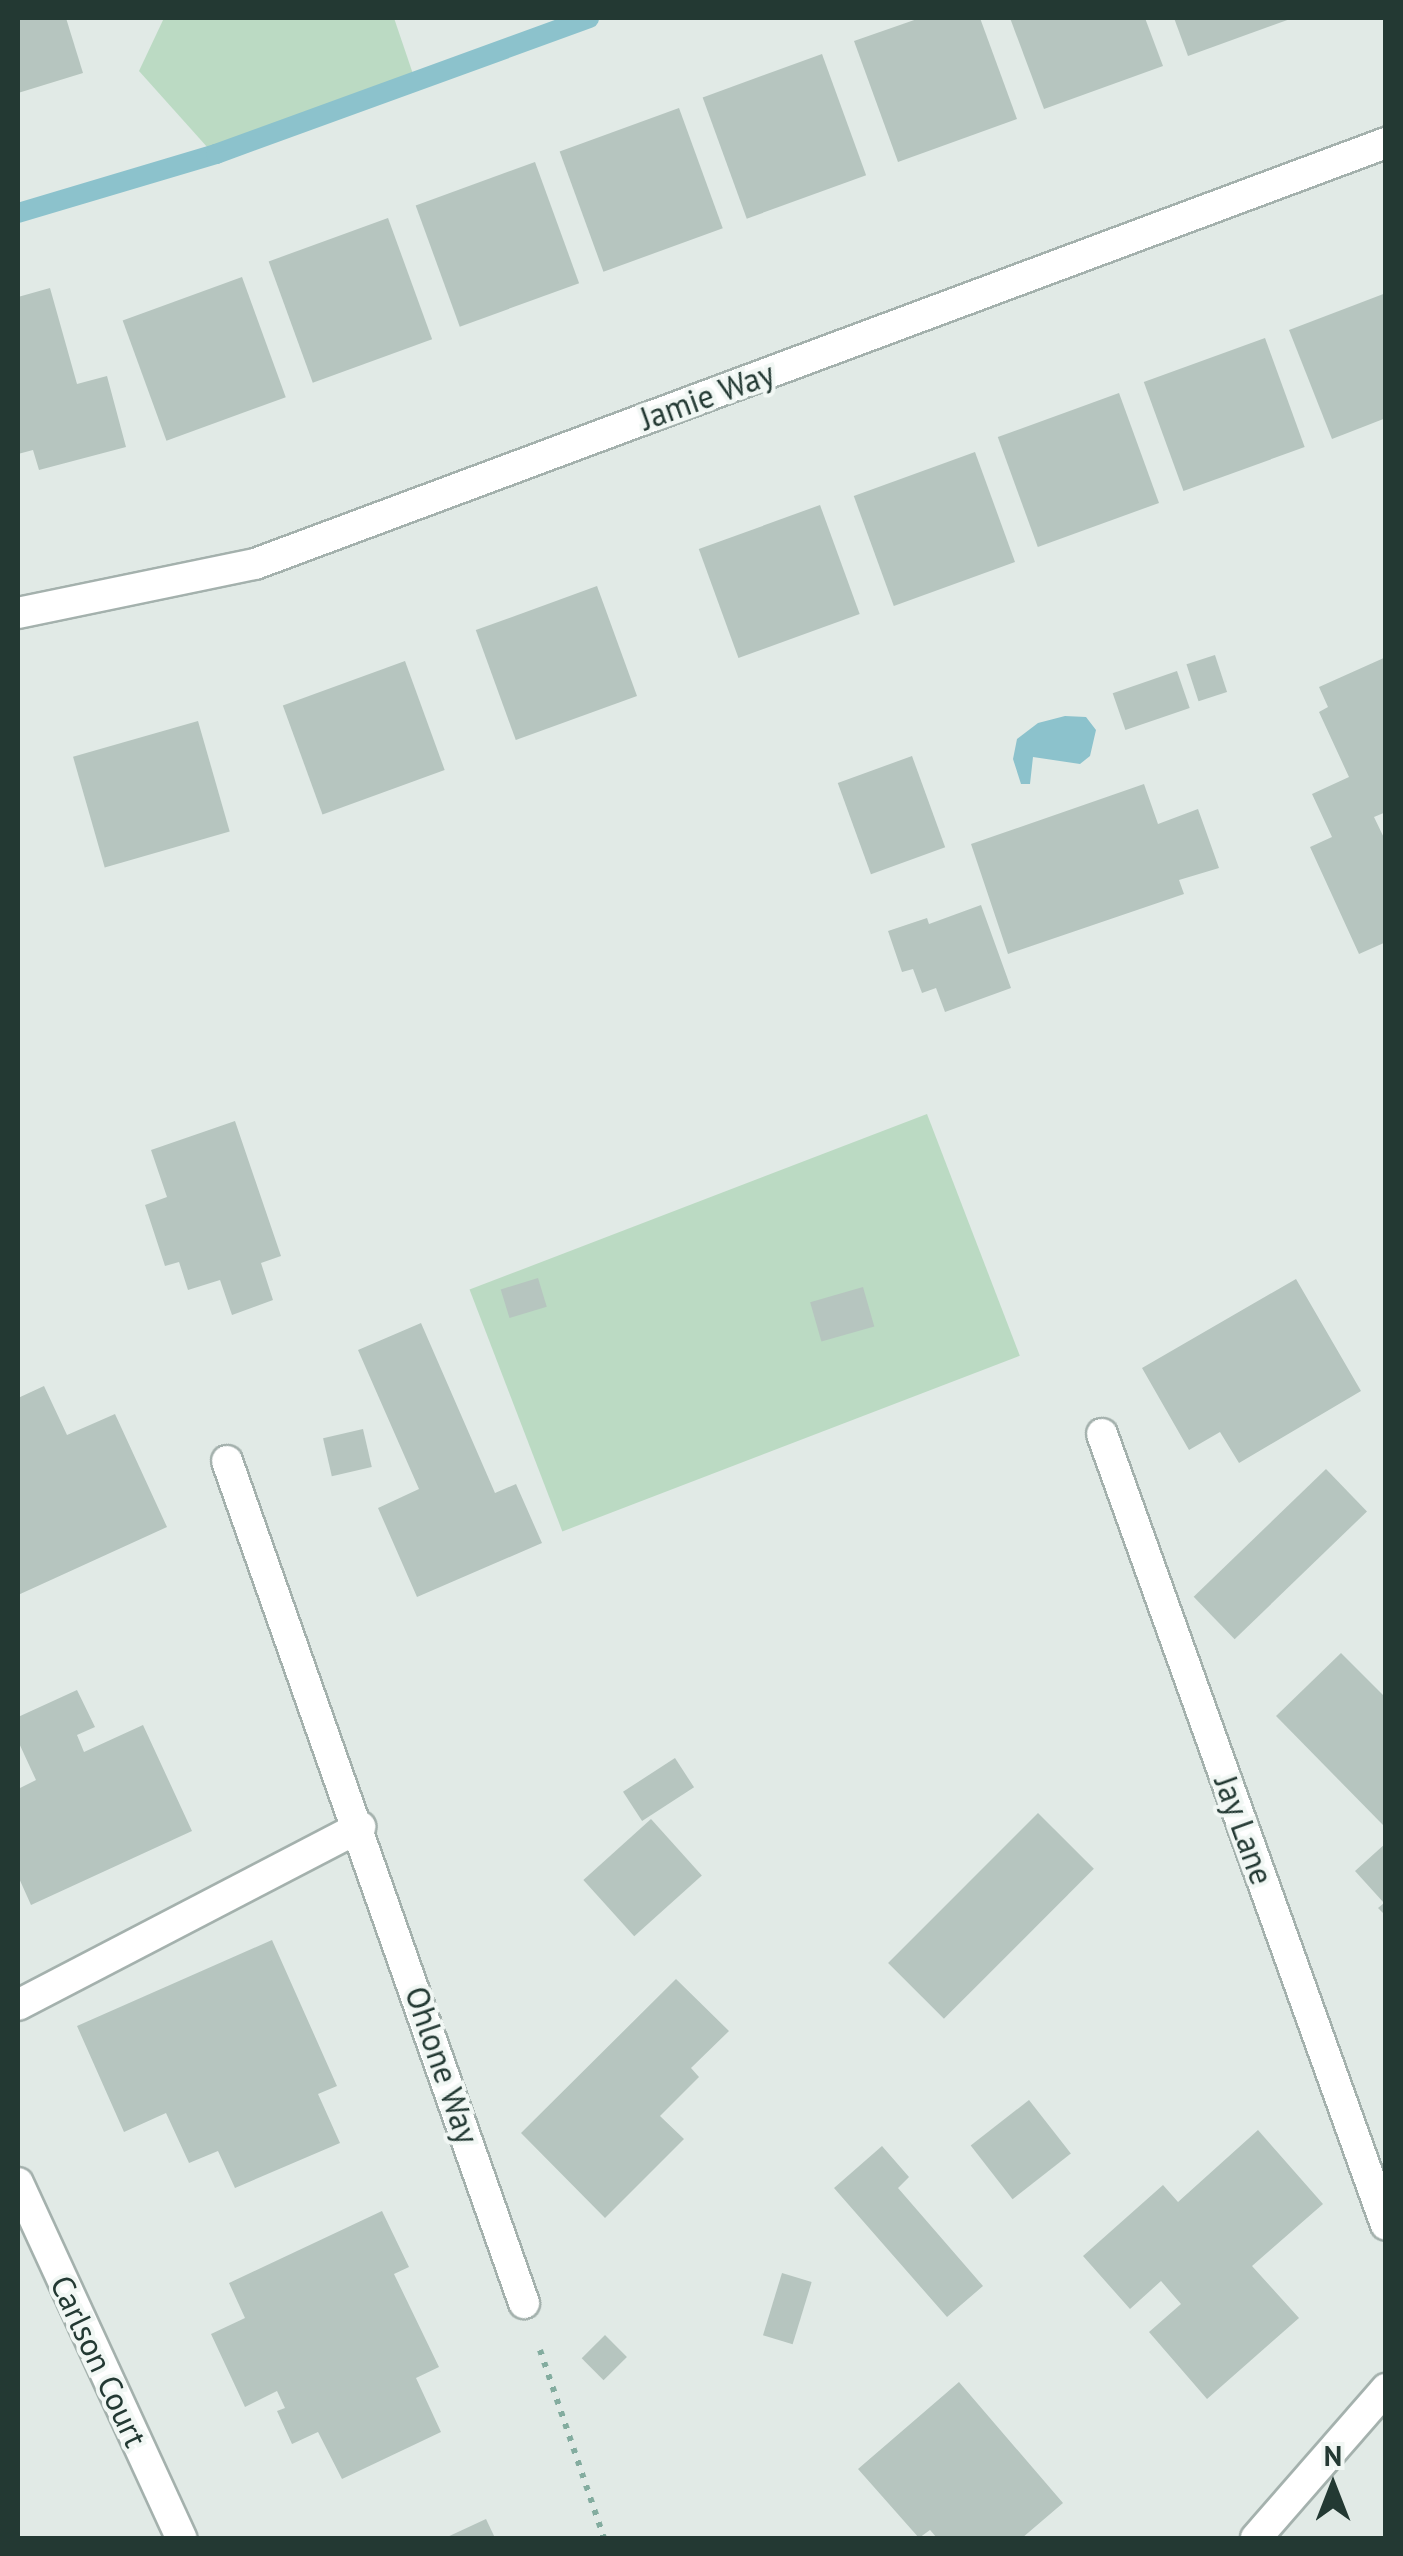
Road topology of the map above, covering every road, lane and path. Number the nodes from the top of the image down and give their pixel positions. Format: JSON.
{"nodes":[{"id":1,"x":1386,"y":144,"type":"edge"},
{"id":2,"x":18,"y":613,"type":"edge"},
{"id":3,"x":1102,"y":1434,"type":"dead end"},
{"id":4,"x":227,"y":1461,"type":"dead end"},
{"id":5,"x":360,"y":1827,"type":"junction"},
{"id":6,"x":18,"y":2005,"type":"edge"},
{"id":7,"x":18,"y":2184,"type":"edge"},
{"id":8,"x":1386,"y":2225,"type":"edge"},
{"id":9,"x":524,"y":2302,"type":"joint"},
{"id":10,"x":1386,"y":2389,"type":"edge"},
{"id":11,"x":180,"y":2538,"type":"edge"},
{"id":12,"x":604,"y":2538,"type":"edge"},
{"id":13,"x":1256,"y":2538,"type":"edge"}],
"edges":[{"from":1,"to":2,"type":"street","name":"Jamie Way"},
{"from":3,"to":8,"type":"street","name":"Jay Lane"},
{"from":4,"to":5,"type":"street","name":"Ohlone Way"},
{"from":5,"to":6,"type":"street"},
{"from":5,"to":9,"type":"street","name":"Ohlone Way"},
{"from":7,"to":11,"type":"street","name":"Carlson Court"},
{"from":9,"to":12,"type":"path"},
{"from":10,"to":13,"type":"street"}]}
